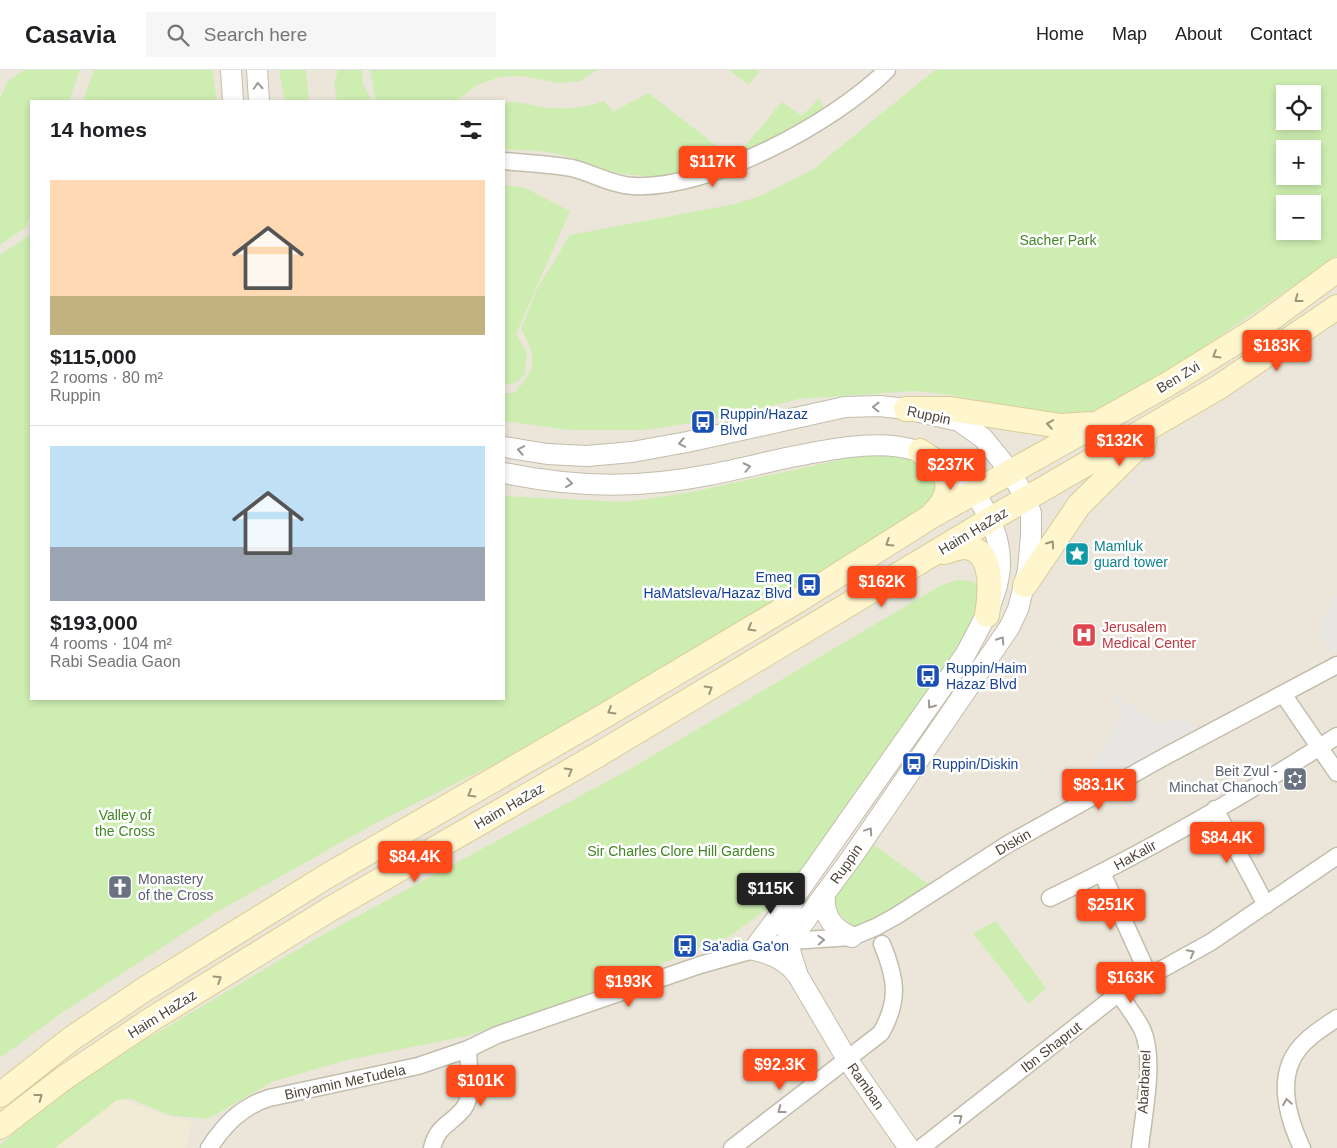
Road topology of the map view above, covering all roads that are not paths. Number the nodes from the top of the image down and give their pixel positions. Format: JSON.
{"nodes":[{"id":1,"x":231,"y":70,"type":"edge"},
{"id":2,"x":257,"y":70,"type":"edge"},
{"id":3,"x":887,"y":70,"type":"edge"},
{"id":4,"x":233,"y":100,"type":"edge"},
{"id":5,"x":259,"y":100,"type":"edge"},
{"id":6,"x":505,"y":161,"type":"edge"},
{"id":7,"x":1337,"y":270,"type":"edge"},
{"id":8,"x":1337,"y":308,"type":"edge"},
{"id":9,"x":1182,"y":408,"type":"junction"},
{"id":10,"x":906,"y":409,"type":"junction"},
{"id":11,"x":1098,"y":422,"type":"junction"},
{"id":12,"x":505,"y":447,"type":"edge"},
{"id":13,"x":920,"y":452,"type":"junction"},
{"id":14,"x":1010,"y":471,"type":"junction"},
{"id":15,"x":505,"y":473,"type":"edge"},
{"id":16,"x":974,"y":492,"type":"junction"},
{"id":17,"x":1026,"y":499,"type":"junction"},
{"id":18,"x":930,"y":517,"type":"junction"},
{"id":19,"x":991,"y":519,"type":"junction"},
{"id":20,"x":926,"y":560,"type":"junction"},
{"id":21,"x":1025,"y":585,"type":"junction"},
{"id":22,"x":987,"y":615,"type":"junction"},
{"id":23,"x":1337,"y":665,"type":"edge"},
{"id":24,"x":1283,"y":694,"type":"junction"},
{"id":25,"x":1337,"y":736,"type":"edge"},
{"id":26,"x":1321,"y":747,"type":"junction"},
{"id":27,"x":1337,"y":773,"type":"edge"},
{"id":28,"x":1215,"y":809,"type":"junction"},
{"id":29,"x":1337,"y":856,"type":"edge"},
{"id":30,"x":1102,"y":873,"type":"junction"},
{"id":31,"x":796,"y":895,"type":"junction"},
{"id":32,"x":825,"y":895,"type":"junction"},
{"id":33,"x":1050,"y":898,"type":"dead end"},
{"id":34,"x":1266,"y":905,"type":"junction"},
{"id":35,"x":852,"y":937,"type":"junction"},
{"id":36,"x":790,"y":942,"type":"junction"},
{"id":37,"x":882,"y":944,"type":"dead end"},
{"id":38,"x":753,"y":950,"type":"junction"},
{"id":39,"x":798,"y":976,"type":"junction"},
{"id":40,"x":1149,"y":976,"type":"junction"},
{"id":41,"x":1119,"y":993,"type":"junction"},
{"id":42,"x":1337,"y":1018,"type":"edge"},
{"id":43,"x":468,"y":1049,"type":"junction"},
{"id":44,"x":847,"y":1059,"type":"junction"},
{"id":45,"x":0,"y":1095,"type":"edge"},
{"id":46,"x":0,"y":1126,"type":"edge"},
{"id":47,"x":209,"y":1148,"type":"edge"},
{"id":48,"x":432,"y":1148,"type":"edge"},
{"id":49,"x":732,"y":1148,"type":"edge"},
{"id":50,"x":910,"y":1148,"type":"edge"},
{"id":51,"x":921,"y":1148,"type":"edge"},
{"id":52,"x":1140,"y":1148,"type":"edge"},
{"id":53,"x":1302,"y":1148,"type":"edge"}],
"edges":[{"from":1,"to":4,"type":"street"},
{"from":5,"to":2,"type":"street","one_way":true},
{"from":3,"to":6,"type":"street"},
{"from":7,"to":11,"type":"main road","name":"Ben Zvi","one_way":true},
{"from":8,"to":9,"type":"main road","name":"Ben Zvi"},
{"from":9,"to":17,"type":"main road","name":"Ben Zvi"},
{"from":21,"to":9,"type":"main road","one_way":true},
{"from":11,"to":10,"type":"main road","one_way":true},
{"from":10,"to":12,"type":"street","name":"Ruppin","one_way":true},
{"from":10,"to":14,"type":"street","name":"Ruppin"},
{"from":11,"to":14,"type":"main road","name":"Ben Zvi"},
{"from":15,"to":13,"type":"street","name":"Ruppin","one_way":true},
{"from":13,"to":16,"type":"street","name":"Ruppin"},
{"from":13,"to":18,"type":"main road"},
{"from":14,"to":16,"type":"main road","name":"Haim HaZaz"},
{"from":14,"to":17,"type":"street","name":"Ruppin"},
{"from":16,"to":18,"type":"main road","name":"Haim HaZaz"},
{"from":16,"to":19,"type":"street","name":"Ruppin"},
{"from":17,"to":19,"type":"main road","name":"Haim HaZaz"},
{"from":17,"to":21,"type":"street","name":"Ruppin"},
{"from":18,"to":45,"type":"main road","name":"Haim HaZaz","one_way":true},
{"from":19,"to":20,"type":"main road","name":"Haim HaZaz"},
{"from":19,"to":22,"type":"street","name":"Ruppin"},
{"from":20,"to":22,"type":"main road"},
{"from":46,"to":20,"type":"main road","name":"Haim HaZaz","one_way":true},
{"from":32,"to":21,"type":"street","name":"Ruppin","one_way":true},
{"from":22,"to":31,"type":"street","name":"Ruppin","one_way":true},
{"from":23,"to":24,"type":"street","name":"Diskin"},
{"from":24,"to":26,"type":"street"},
{"from":24,"to":35,"type":"street","name":"Diskin"},
{"from":25,"to":26,"type":"street","name":"HaKalir"},
{"from":26,"to":27,"type":"street"},
{"from":26,"to":28,"type":"street","name":"HaKalir"},
{"from":28,"to":30,"type":"street","name":"HaKalir"},
{"from":28,"to":34,"type":"street"},
{"from":29,"to":34,"type":"street","name":"Ibn Shaprut"},
{"from":30,"to":33,"type":"street","name":"HaKalir"},
{"from":30,"to":40,"type":"street"},
{"from":31,"to":36,"type":"street","name":"Ruppin"},
{"from":31,"to":38,"type":"street"},
{"from":32,"to":35,"type":"street"},
{"from":32,"to":36,"type":"street","name":"Ruppin"},
{"from":40,"to":34,"type":"street","name":"Ibn Shaprut","one_way":true},
{"from":36,"to":35,"type":"street","name":"Diskin","one_way":true},
{"from":36,"to":38,"type":"street","name":"Diskin"},
{"from":36,"to":39,"type":"street","name":"Ramban"},
{"from":37,"to":44,"type":"street"},
{"from":38,"to":39,"type":"street"},
{"from":38,"to":43,"type":"street","name":"Binyamin MeTudela"},
{"from":39,"to":44,"type":"street","name":"Ramban"},
{"from":40,"to":41,"type":"street","name":"Ibn Shaprut"},
{"from":51,"to":41,"type":"street","name":"Ibn Shaprut","one_way":true},
{"from":41,"to":52,"type":"street","name":"Abarbanel"},
{"from":53,"to":42,"type":"street","one_way":true},
{"from":43,"to":47,"type":"street","name":"Binyamin MeTudela"},
{"from":43,"to":48,"type":"street"},
{"from":44,"to":49,"type":"street","one_way":true},
{"from":44,"to":50,"type":"street","name":"Ramban"}]}
